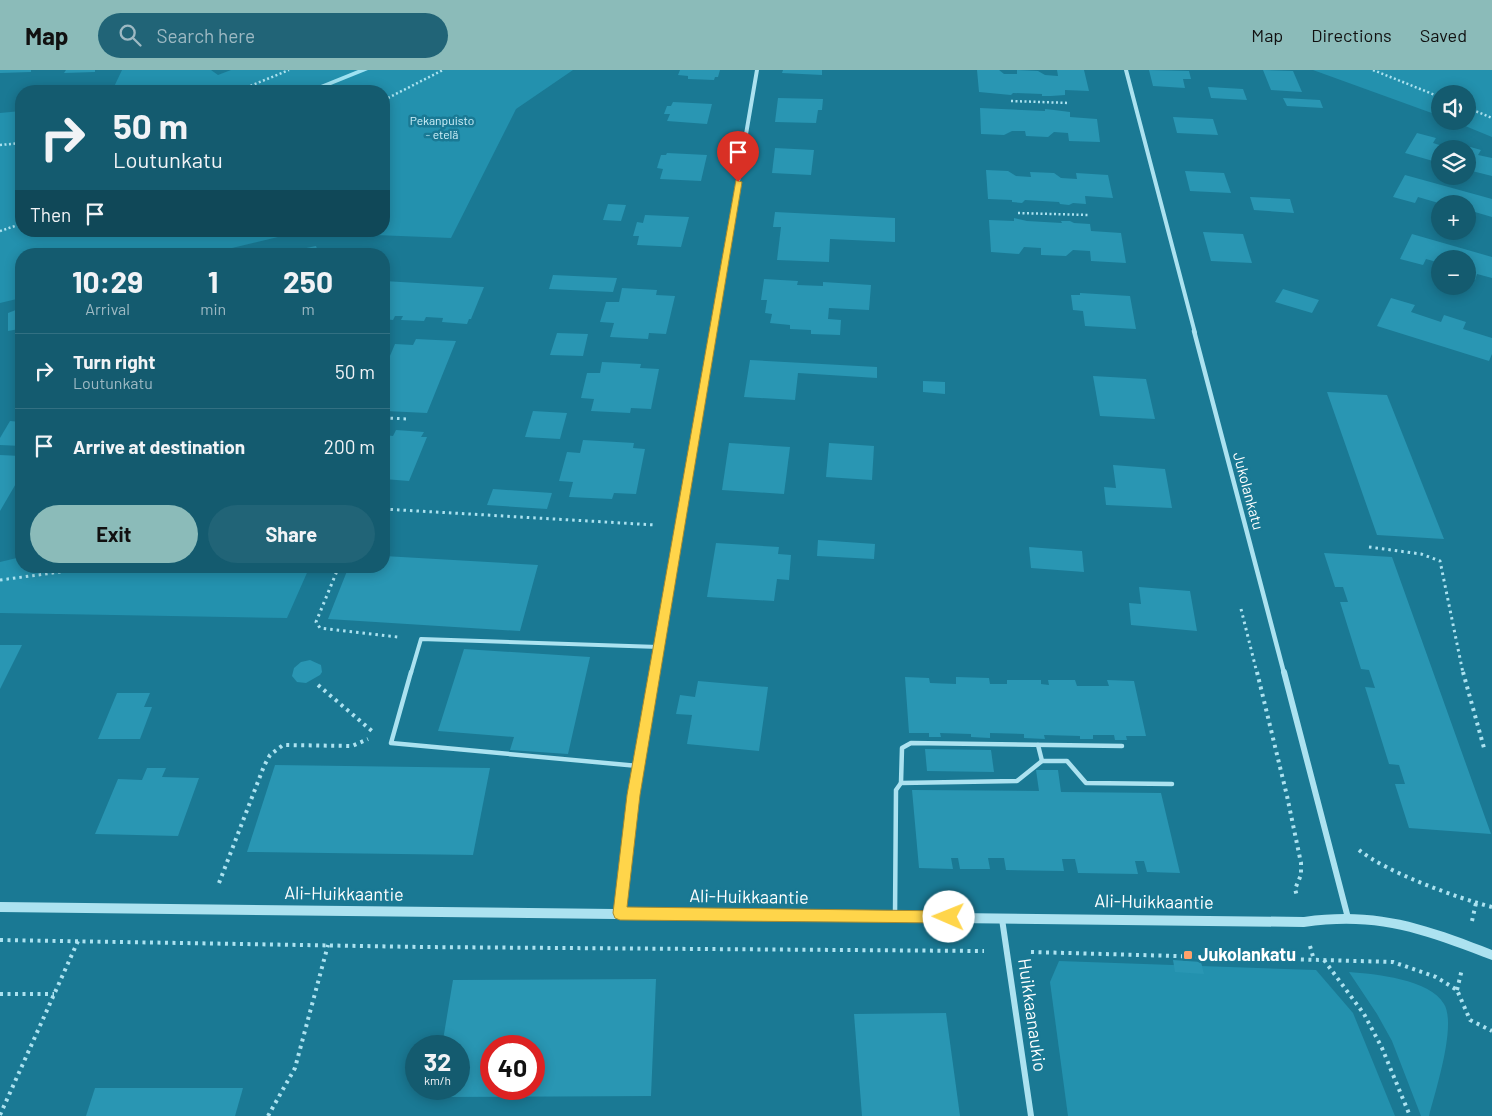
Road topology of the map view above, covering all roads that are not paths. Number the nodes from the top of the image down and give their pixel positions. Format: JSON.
{"nodes":[{"id":1,"x":757,"y":70,"type":"edge"},
{"id":2,"x":1126,"y":70,"type":"edge"},
{"id":3,"x":659,"y":647,"type":"junction"},
{"id":4,"x":1038,"y":745,"type":"junction"},
{"id":5,"x":1122,"y":746,"type":"dead end"},
{"id":6,"x":1042,"y":761,"type":"junction"},
{"id":7,"x":638,"y":766,"type":"junction"},
{"id":8,"x":901,"y":783,"type":"junction"},
{"id":9,"x":1172,"y":784,"type":"dead end"},
{"id":10,"x":0,"y":906,"type":"edge"},
{"id":11,"x":620,"y":913,"type":"junction"},
{"id":12,"x":895,"y":916,"type":"junction"},
{"id":13,"x":1002,"y":918,"type":"junction"},
{"id":14,"x":1348,"y":918,"type":"junction"},
{"id":15,"x":1492,"y":955,"type":"edge"},
{"id":16,"x":1031,"y":1116,"type":"edge"}],
"edges":[{"from":1,"to":3,"type":"street"},
{"from":2,"to":14,"type":"street","name":"Jukolankatu"},
{"from":3,"to":7,"type":"street"},
{"from":3,"to":7,"type":"lane"},
{"from":4,"to":5,"type":"lane"},
{"from":4,"to":6,"type":"lane"},
{"from":4,"to":8,"type":"lane"},
{"from":6,"to":8,"type":"lane"},
{"from":6,"to":9,"type":"lane"},
{"from":7,"to":11,"type":"street"},
{"from":8,"to":12,"type":"lane"},
{"from":10,"to":11,"type":"street","name":"Ali-Huikkaantie"},
{"from":11,"to":12,"type":"street","name":"Ali-Huikkaantie"},
{"from":12,"to":13,"type":"street","name":"Ali-Huikkaantie"},
{"from":13,"to":14,"type":"street","name":"Ali-Huikkaantie"},
{"from":13,"to":16,"type":"street","name":"Huikkaanaukio"},
{"from":14,"to":15,"type":"street","name":"Ali-Huikkaantie"}]}
